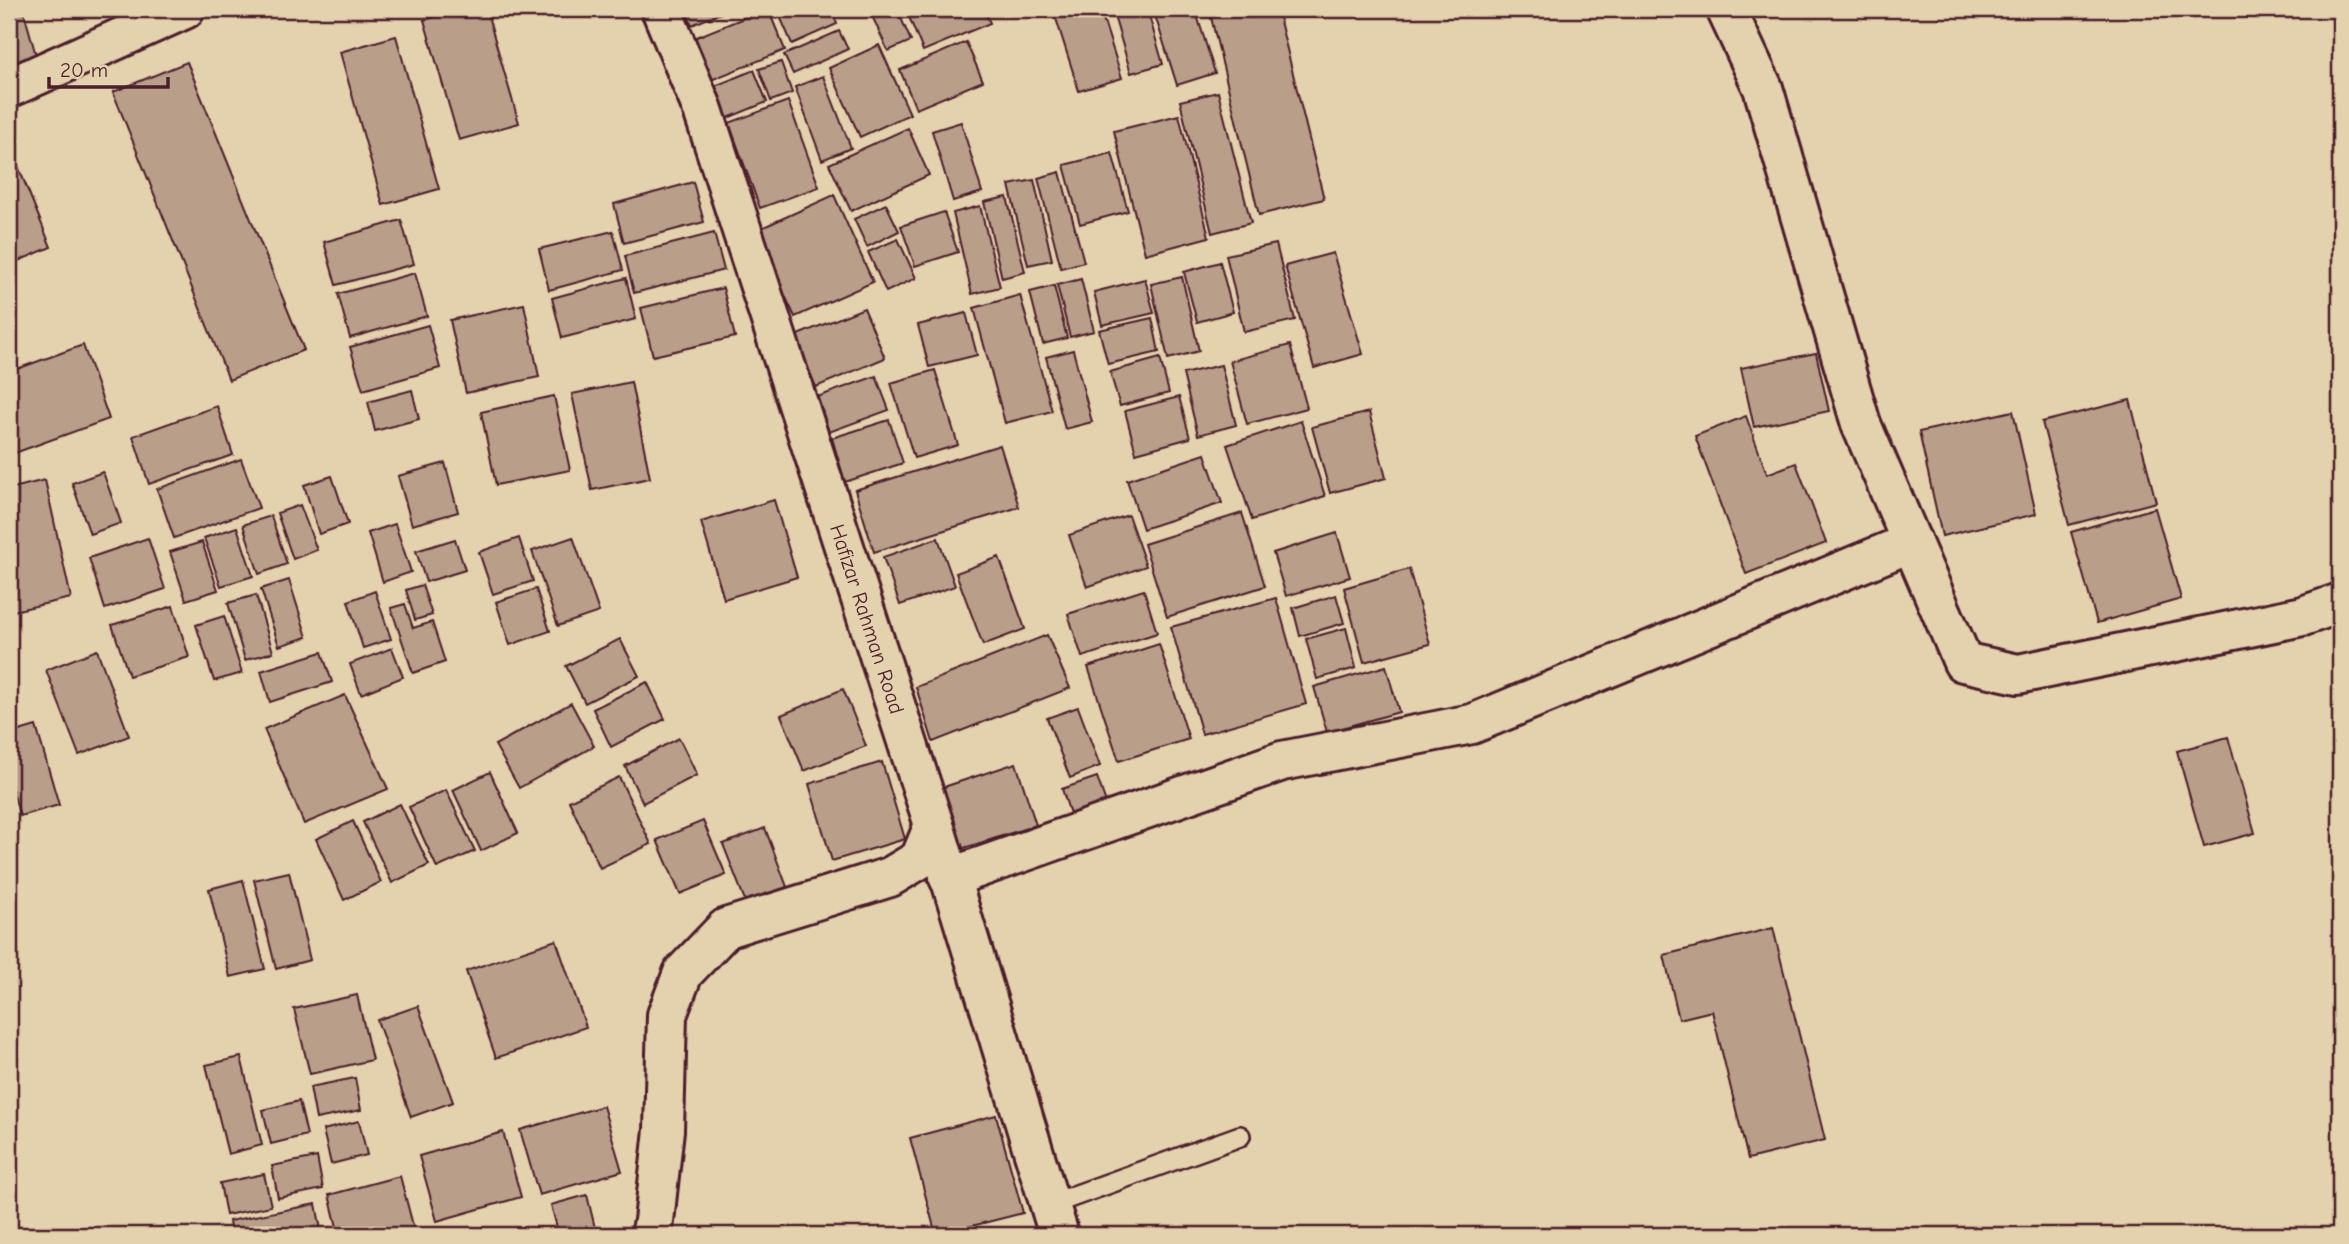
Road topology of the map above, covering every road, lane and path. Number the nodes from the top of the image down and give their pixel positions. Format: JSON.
{"nodes":[{"id":1,"x":185,"y":9,"type":"edge"},
{"id":2,"x":661,"y":9,"type":"edge"},
{"id":3,"x":1726,"y":9,"type":"edge"},
{"id":4,"x":9,"y":88,"type":"edge"},
{"id":5,"x":1912,"y":542,"type":"junction"},
{"id":6,"x":2340,"y":603,"type":"edge"},
{"id":7,"x":934,"y":825,"type":"junction"},
{"id":8,"x":949,"y":878,"type":"junction"},
{"id":9,"x":1240,"y":1136,"type":"dead end"},
{"id":10,"x":1054,"y":1220,"type":"edge"},
{"id":11,"x":651,"y":1235,"type":"edge"}],
"edges":[{"from":1,"to":4,"type":"street"},
{"from":2,"to":7,"type":"street","name":"Hafizar Rahman Road"},
{"from":3,"to":5,"type":"street"},
{"from":5,"to":6,"type":"street"},
{"from":5,"to":8,"type":"street"},
{"from":7,"to":8,"type":"street","name":"Hafizar Rahman Road"},
{"from":7,"to":11,"type":"street"},
{"from":8,"to":10,"type":"street","name":"Hafizar Rahman Road"},
{"from":9,"to":10,"type":"lane"}]}
